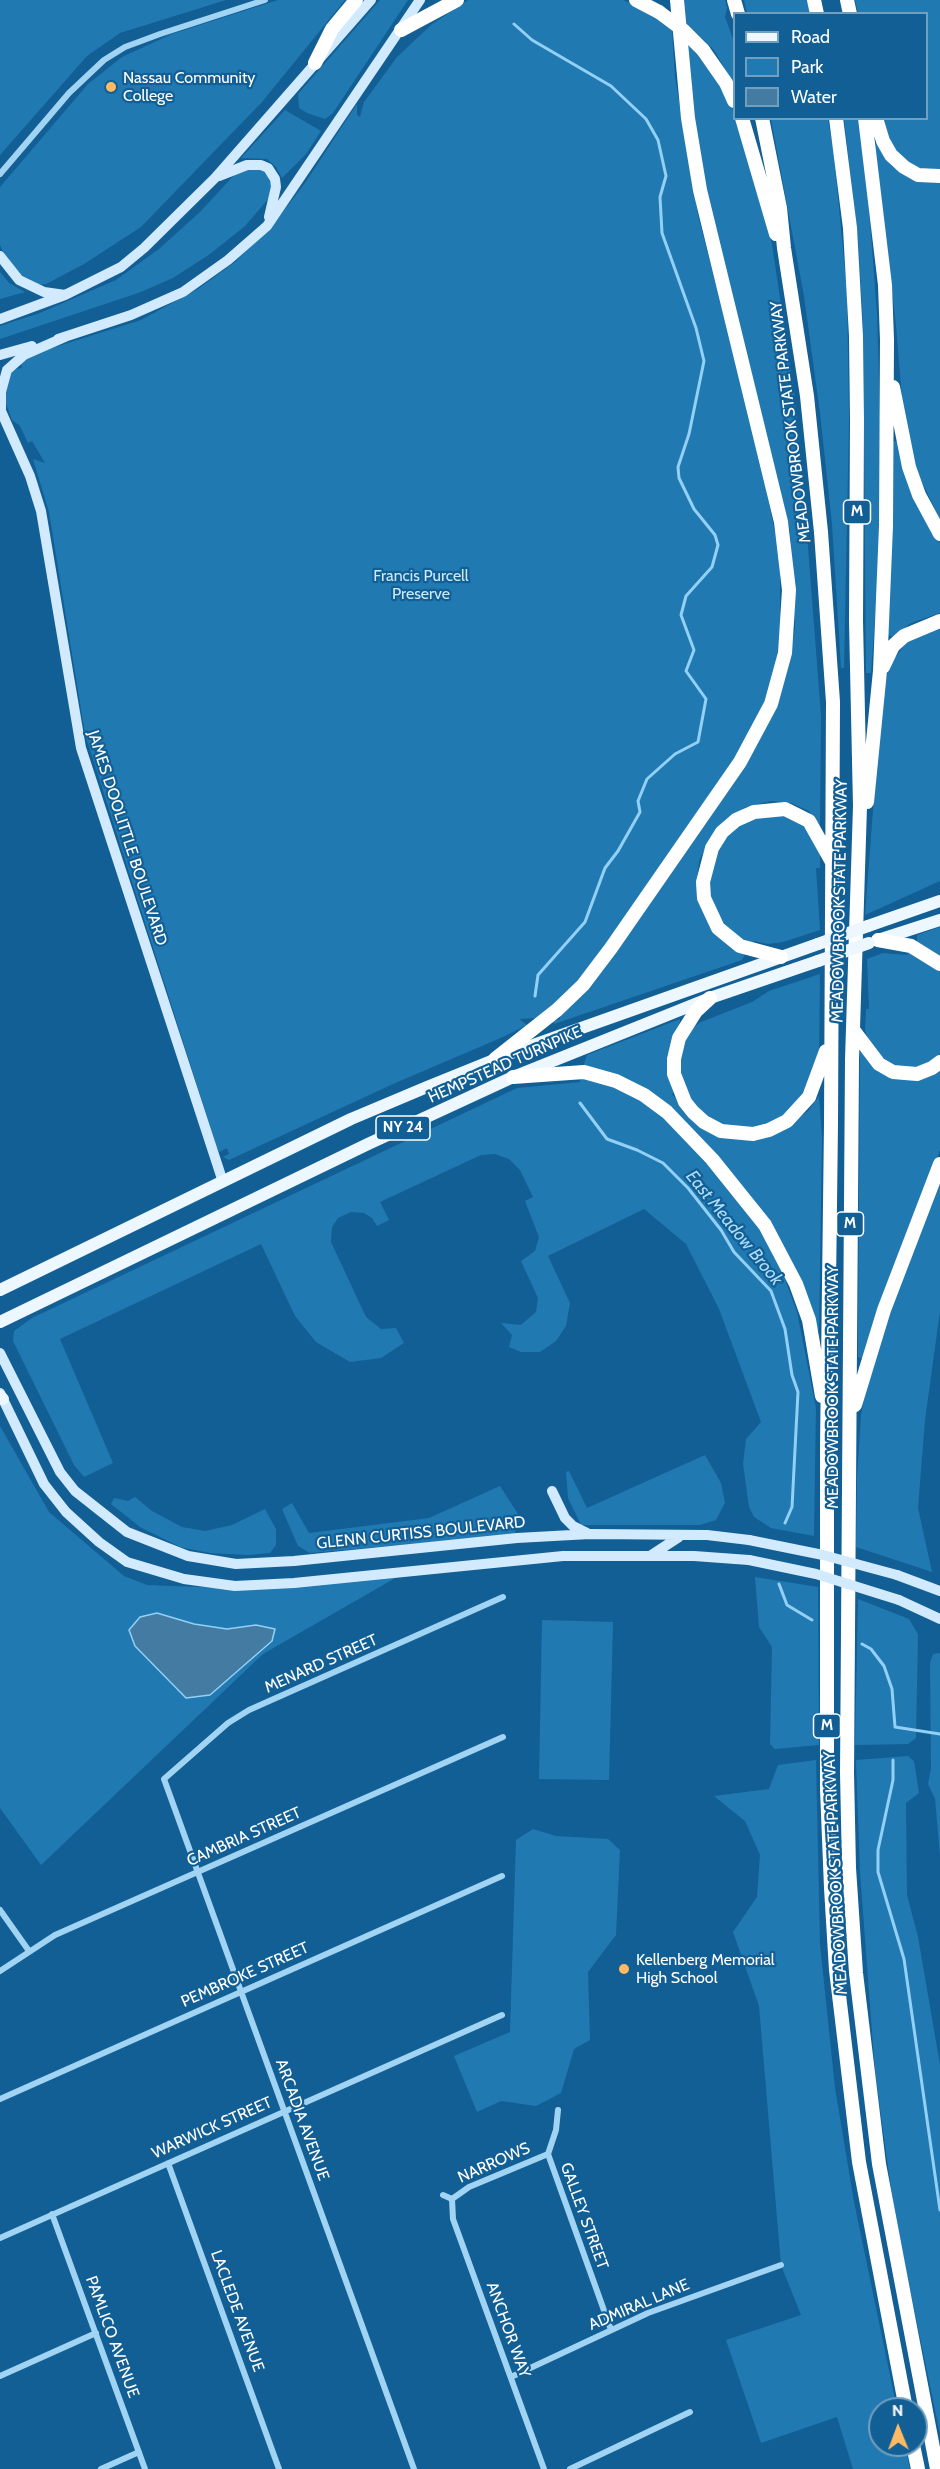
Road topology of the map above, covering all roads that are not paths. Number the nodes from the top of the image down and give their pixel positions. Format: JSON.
{"nodes":[{"id":1,"x":265,"y":0,"type":"edge"},
{"id":2,"x":356,"y":0,"type":"edge"},
{"id":3,"x":371,"y":0,"type":"edge"},
{"id":4,"x":420,"y":0,"type":"edge"},
{"id":5,"x":457,"y":0,"type":"edge"},
{"id":6,"x":636,"y":0,"type":"edge"},
{"id":7,"x":677,"y":0,"type":"edge"},
{"id":8,"x":401,"y":30,"type":"junction"},
{"id":9,"x":315,"y":63,"type":"junction"},
{"id":10,"x":733,"y":97,"type":"edge"},
{"id":11,"x":743,"y":120,"type":"edge"},
{"id":12,"x":762,"y":120,"type":"edge"},
{"id":13,"x":836,"y":120,"type":"edge"},
{"id":14,"x":866,"y":120,"type":"edge"},
{"id":15,"x":877,"y":120,"type":"edge"},
{"id":16,"x":2,"y":172,"type":"edge"},
{"id":17,"x":940,"y":176,"type":"edge"},
{"id":18,"x":215,"y":178,"type":"junction"},
{"id":19,"x":267,"y":226,"type":"junction"},
{"id":20,"x":0,"y":256,"type":"edge"},
{"id":21,"x":788,"y":272,"type":"junction"},
{"id":22,"x":65,"y":295,"type":"junction"},
{"id":23,"x":0,"y":319,"type":"edge"},
{"id":24,"x":65,"y":337,"type":"junction"},
{"id":25,"x":887,"y":340,"type":"junction"},
{"id":26,"x":0,"y":355,"type":"edge"},
{"id":27,"x":4,"y":425,"type":"edge"},
{"id":28,"x":940,"y":534,"type":"edge"},
{"id":29,"x":940,"y":621,"type":"edge"},
{"id":30,"x":880,"y":671,"type":"junction"},
{"id":31,"x":833,"y":864,"type":"junction"},
{"id":32,"x":940,"y":902,"type":"edge"},
{"id":33,"x":857,"y":906,"type":"junction"},
{"id":34,"x":940,"y":920,"type":"edge"},
{"id":35,"x":873,"y":942,"type":"junction"},
{"id":36,"x":781,"y":957,"type":"junction"},
{"id":37,"x":940,"y":964,"type":"edge"},
{"id":38,"x":710,"y":998,"type":"junction"},
{"id":39,"x":854,"y":1030,"type":"junction"},
{"id":40,"x":831,"y":1038,"type":"junction"},
{"id":41,"x":495,"y":1059,"type":"junction"},
{"id":42,"x":940,"y":1062,"type":"edge"},
{"id":43,"x":513,"y":1077,"type":"junction"},
{"id":44,"x":940,"y":1164,"type":"edge"},
{"id":45,"x":223,"y":1182,"type":"junction"},
{"id":46,"x":0,"y":1290,"type":"edge"},
{"id":47,"x":0,"y":1322,"type":"edge"},
{"id":48,"x":0,"y":1353,"type":"edge"},
{"id":49,"x":1,"y":1396,"type":"edge"},
{"id":50,"x":850,"y":1418,"type":"junction"},
{"id":51,"x":827,"y":1419,"type":"junction"},
{"id":52,"x":75,"y":1491,"type":"junction"},
{"id":53,"x":552,"y":1491,"type":"dead end"},
{"id":54,"x":60,"y":1504,"type":"junction"},
{"id":55,"x":590,"y":1534,"type":"junction"},
{"id":56,"x":685,"y":1535,"type":"junction"},
{"id":57,"x":650,"y":1556,"type":"junction"},
{"id":58,"x":940,"y":1591,"type":"edge"},
{"id":59,"x":503,"y":1597,"type":"dead end"},
{"id":60,"x":940,"y":1619,"type":"edge"},
{"id":61,"x":503,"y":1737,"type":"dead end"},
{"id":62,"x":164,"y":1779,"type":"joint"},
{"id":63,"x":198,"y":1872,"type":"junction"},
{"id":64,"x":502,"y":1876,"type":"dead end"},
{"id":65,"x":0,"y":1910,"type":"edge"},
{"id":66,"x":29,"y":1951,"type":"junction"},
{"id":67,"x":0,"y":1971,"type":"edge"},
{"id":68,"x":241,"y":1992,"type":"junction"},
{"id":69,"x":501,"y":2015,"type":"dead end"},
{"id":70,"x":0,"y":2098,"type":"edge"},
{"id":71,"x":558,"y":2110,"type":"dead end"},
{"id":72,"x":285,"y":2111,"type":"junction"},
{"id":73,"x":548,"y":2154,"type":"junction"},
{"id":74,"x":168,"y":2163,"type":"junction"},
{"id":75,"x":443,"y":2195,"type":"dead end"},
{"id":76,"x":452,"y":2199,"type":"junction"},
{"id":77,"x":52,"y":2214,"type":"junction"},
{"id":78,"x":0,"y":2238,"type":"edge"},
{"id":79,"x":781,"y":2265,"type":"dead end"},
{"id":80,"x":611,"y":2330,"type":"junction"},
{"id":81,"x":96,"y":2333,"type":"junction"},
{"id":82,"x":0,"y":2376,"type":"edge"},
{"id":83,"x":511,"y":2377,"type":"junction"},
{"id":84,"x":904,"y":2397,"type":"edge"},
{"id":85,"x":690,"y":2412,"type":"dead end"},
{"id":86,"x":139,"y":2452,"type":"junction"},
{"id":87,"x":101,"y":2469,"type":"edge"},
{"id":88,"x":145,"y":2469,"type":"edge"},
{"id":89,"x":279,"y":2469,"type":"edge"},
{"id":90,"x":414,"y":2469,"type":"edge"},
{"id":91,"x":544,"y":2469,"type":"edge"},
{"id":92,"x":570,"y":2469,"type":"edge"},
{"id":93,"x":937,"y":2469,"type":"edge"}],
"edges":[{"from":1,"to":16,"type":"street"},
{"from":2,"to":9,"type":"highway"},
{"from":3,"to":9,"type":"main road"},
{"from":4,"to":8,"type":"main road"},
{"from":5,"to":8,"type":"highway"},
{"from":6,"to":10,"type":"highway","bridge":true},
{"from":7,"to":41,"type":"highway"},
{"from":8,"to":19,"type":"main road"},
{"from":9,"to":18,"type":"main road"},
{"from":11,"to":21,"type":"highway"},
{"from":12,"to":21,"type":"highway","name":"MEADOWBROOK STATE PARKWAY","number":"M"},
{"from":13,"to":33,"type":"highway","name":"MEADOWBROOK STATE PARKWAY","number":"M"},
{"from":14,"to":25,"type":"highway"},
{"from":15,"to":17,"type":"highway"},
{"from":18,"to":19,"type":"main road"},
{"from":18,"to":22,"type":"main road"},
{"from":19,"to":24,"type":"main road"},
{"from":20,"to":22,"type":"main road"},
{"from":21,"to":31,"type":"highway","name":"MEADOWBROOK STATE PARKWAY","number":"M"},
{"from":22,"to":23,"type":"main road"},
{"from":24,"to":26,"type":"main road"},
{"from":24,"to":27,"type":"main road","name":"JAMES DOOLITTLE BOULEVARD"},
{"from":25,"to":28,"type":"highway"},
{"from":25,"to":30,"type":"highway"},
{"from":27,"to":45,"type":"main road","name":"JAMES DOOLITTLE BOULEVARD"},
{"from":29,"to":30,"type":"highway"},
{"from":30,"to":33,"type":"highway"},
{"from":31,"to":36,"type":"highway"},
{"from":31,"to":40,"type":"highway","name":"MEADOWBROOK STATE PARKWAY","number":"M"},
{"from":32,"to":36,"type":"main road","name":"HEMPSTEAD TURNPIKE","number":"NY 24","bridge":true},
{"from":33,"to":39,"type":"highway","name":"MEADOWBROOK STATE PARKWAY","number":"M"},
{"from":34,"to":35,"type":"main road","name":"HEMPSTEAD TURNPIKE","number":"NY 24"},
{"from":35,"to":37,"type":"highway"},
{"from":35,"to":38,"type":"main road","name":"HEMPSTEAD TURNPIKE","number":"NY 24","bridge":true},
{"from":36,"to":41,"type":"main road","name":"HEMPSTEAD TURNPIKE","number":"NY 24"},
{"from":38,"to":40,"type":"highway"},
{"from":38,"to":43,"type":"main road","name":"HEMPSTEAD TURNPIKE","number":"NY 24"},
{"from":39,"to":42,"type":"highway"},
{"from":39,"to":50,"type":"highway","name":"MEADOWBROOK STATE PARKWAY","number":"M"},
{"from":40,"to":51,"type":"highway","name":"MEADOWBROOK STATE PARKWAY","number":"M"},
{"from":41,"to":45,"type":"main road","name":"HEMPSTEAD TURNPIKE","number":"NY 24"},
{"from":43,"to":47,"type":"main road","name":"HEMPSTEAD TURNPIKE","number":"NY 24"},
{"from":43,"to":51,"type":"highway"},
{"from":44,"to":50,"type":"highway"},
{"from":45,"to":46,"type":"main road","name":"HEMPSTEAD TURNPIKE","number":"NY 24"},
{"from":48,"to":52,"type":"main road","name":"GLENN CURTISS BOULEVARD"},
{"from":49,"to":54,"type":"main road"},
{"from":50,"to":93,"type":"highway","name":"MEADOWBROOK STATE PARKWAY","number":"M"},
{"from":51,"to":84,"type":"highway","name":"MEADOWBROOK STATE PARKWAY","number":"M"},
{"from":52,"to":54,"type":"main road"},
{"from":52,"to":55,"type":"main road","name":"GLENN CURTISS BOULEVARD"},
{"from":53,"to":55,"type":"main road"},
{"from":54,"to":57,"type":"main road"},
{"from":55,"to":56,"type":"main road","name":"GLENN CURTISS BOULEVARD"},
{"from":56,"to":57,"type":"main road"},
{"from":56,"to":58,"type":"main road","name":"GLENN CURTISS BOULEVARD","bridge":true},
{"from":57,"to":60,"type":"main road","bridge":true},
{"from":59,"to":62,"type":"street","name":"MENARD STREET"},
{"from":61,"to":63,"type":"street","name":"CAMBRIA STREET"},
{"from":62,"to":63,"type":"street","name":"ARCADIA AVENUE"},
{"from":63,"to":66,"type":"street","name":"CAMBRIA STREET"},
{"from":63,"to":68,"type":"street","name":"ARCADIA AVENUE"},
{"from":64,"to":68,"type":"street","name":"PEMBROKE STREET"},
{"from":65,"to":66,"type":"street"},
{"from":66,"to":67,"type":"street","name":"CAMBRIA STREET"},
{"from":68,"to":70,"type":"street","name":"PEMBROKE STREET"},
{"from":68,"to":72,"type":"street","name":"ARCADIA AVENUE"},
{"from":69,"to":72,"type":"street","name":"WARWICK STREET"},
{"from":71,"to":73,"type":"street","name":"GALLEY STREET"},
{"from":72,"to":74,"type":"street","name":"WARWICK STREET"},
{"from":72,"to":90,"type":"street","name":"ARCADIA AVENUE"},
{"from":73,"to":76,"type":"street","name":"NARROWS"},
{"from":73,"to":80,"type":"street","name":"GALLEY STREET"},
{"from":74,"to":77,"type":"street","name":"WARWICK STREET"},
{"from":74,"to":89,"type":"street","name":"LACLEDE AVENUE"},
{"from":75,"to":76,"type":"street"},
{"from":76,"to":83,"type":"street","name":"ANCHOR WAY"},
{"from":77,"to":78,"type":"street","name":"WARWICK STREET"},
{"from":77,"to":81,"type":"street","name":"PAMLICO AVENUE"},
{"from":79,"to":80,"type":"street","name":"ADMIRAL LANE"},
{"from":80,"to":83,"type":"street","name":"ADMIRAL LANE"},
{"from":81,"to":82,"type":"street"},
{"from":81,"to":86,"type":"street","name":"PAMLICO AVENUE"},
{"from":83,"to":91,"type":"street","name":"ANCHOR WAY"},
{"from":85,"to":92,"type":"street"},
{"from":86,"to":87,"type":"street"},
{"from":86,"to":88,"type":"street","name":"PAMLICO AVENUE"}]}
